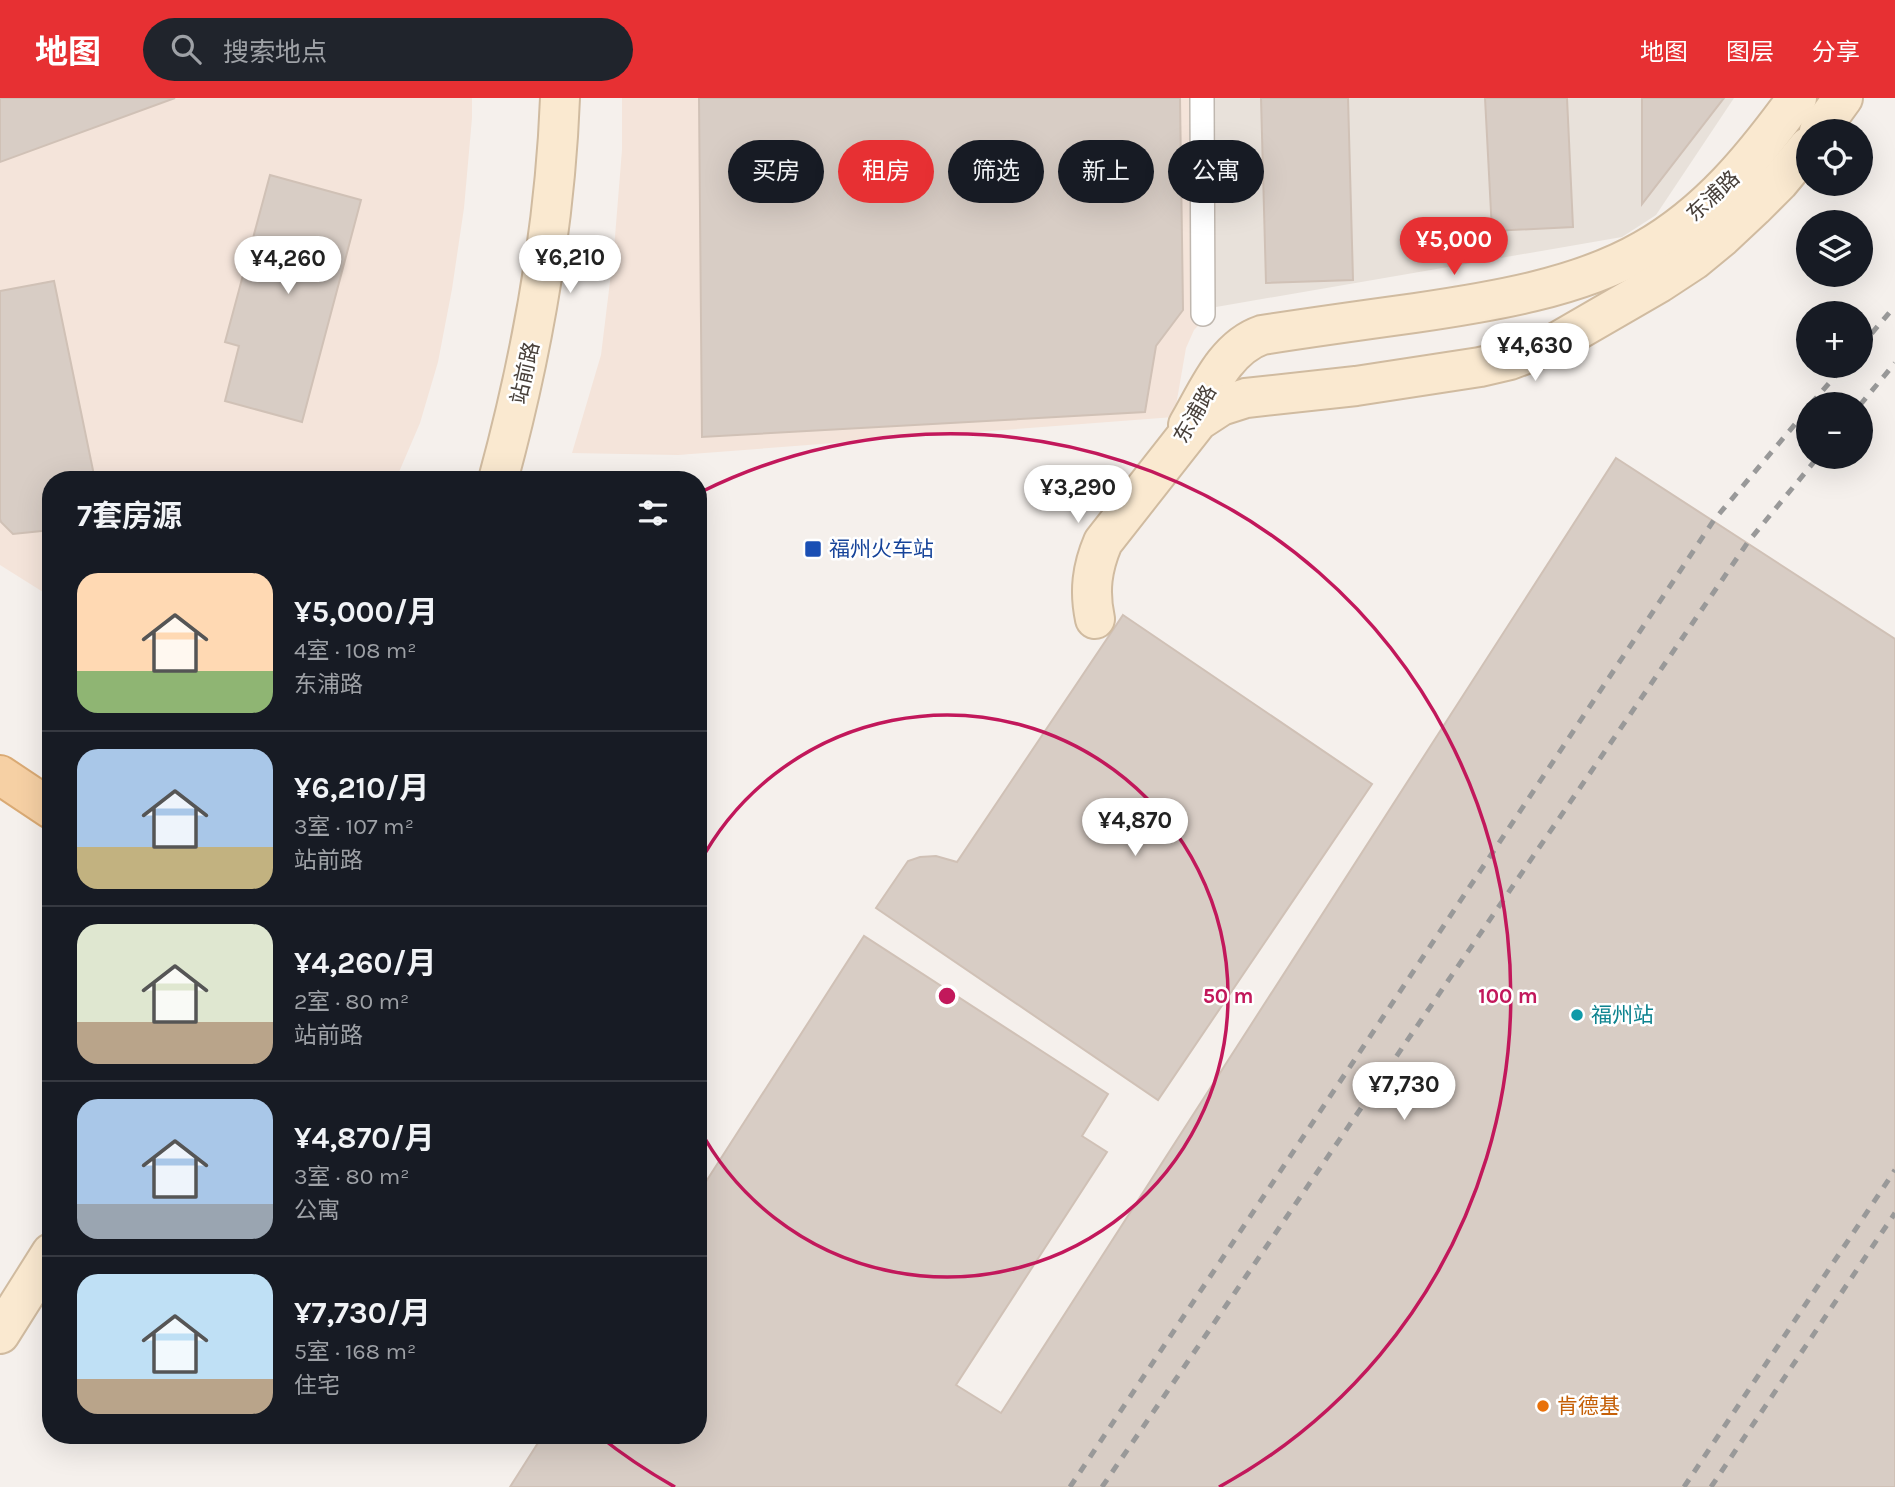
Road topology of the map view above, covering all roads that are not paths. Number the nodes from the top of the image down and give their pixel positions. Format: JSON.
{"nodes":[{"id":1,"x":560,"y":98,"type":"edge"},
{"id":2,"x":1202,"y":98,"type":"edge"},
{"id":3,"x":1797,"y":98,"type":"edge"},
{"id":4,"x":1843,"y":98,"type":"edge"},
{"id":5,"x":1828,"y":119,"type":"edge"},
{"id":6,"x":1796,"y":161,"type":"edge"},
{"id":7,"x":1203,"y":314,"type":"dead end"},
{"id":8,"x":1166,"y":463,"type":"junction"},
{"id":9,"x":500,"y":471,"type":"edge"},
{"id":10,"x":1095,"y":619,"type":"dead end"},
{"id":11,"x":0,"y":775,"type":"edge"},
{"id":12,"x":42,"y":803,"type":"edge"},
{"id":13,"x":42,"y":1267,"type":"edge"},
{"id":14,"x":0,"y":1334,"type":"edge"}],
"edges":[{"from":1,"to":9,"type":"street","name":"站前路"},
{"from":2,"to":7,"type":"lane"},
{"from":3,"to":8,"type":"street","name":"东浦路"},
{"from":4,"to":5,"type":"street"},
{"from":6,"to":8,"type":"street","name":"东浦路"},
{"from":8,"to":10,"type":"street"},
{"from":11,"to":12,"type":"main road"},
{"from":13,"to":14,"type":"street"}]}
